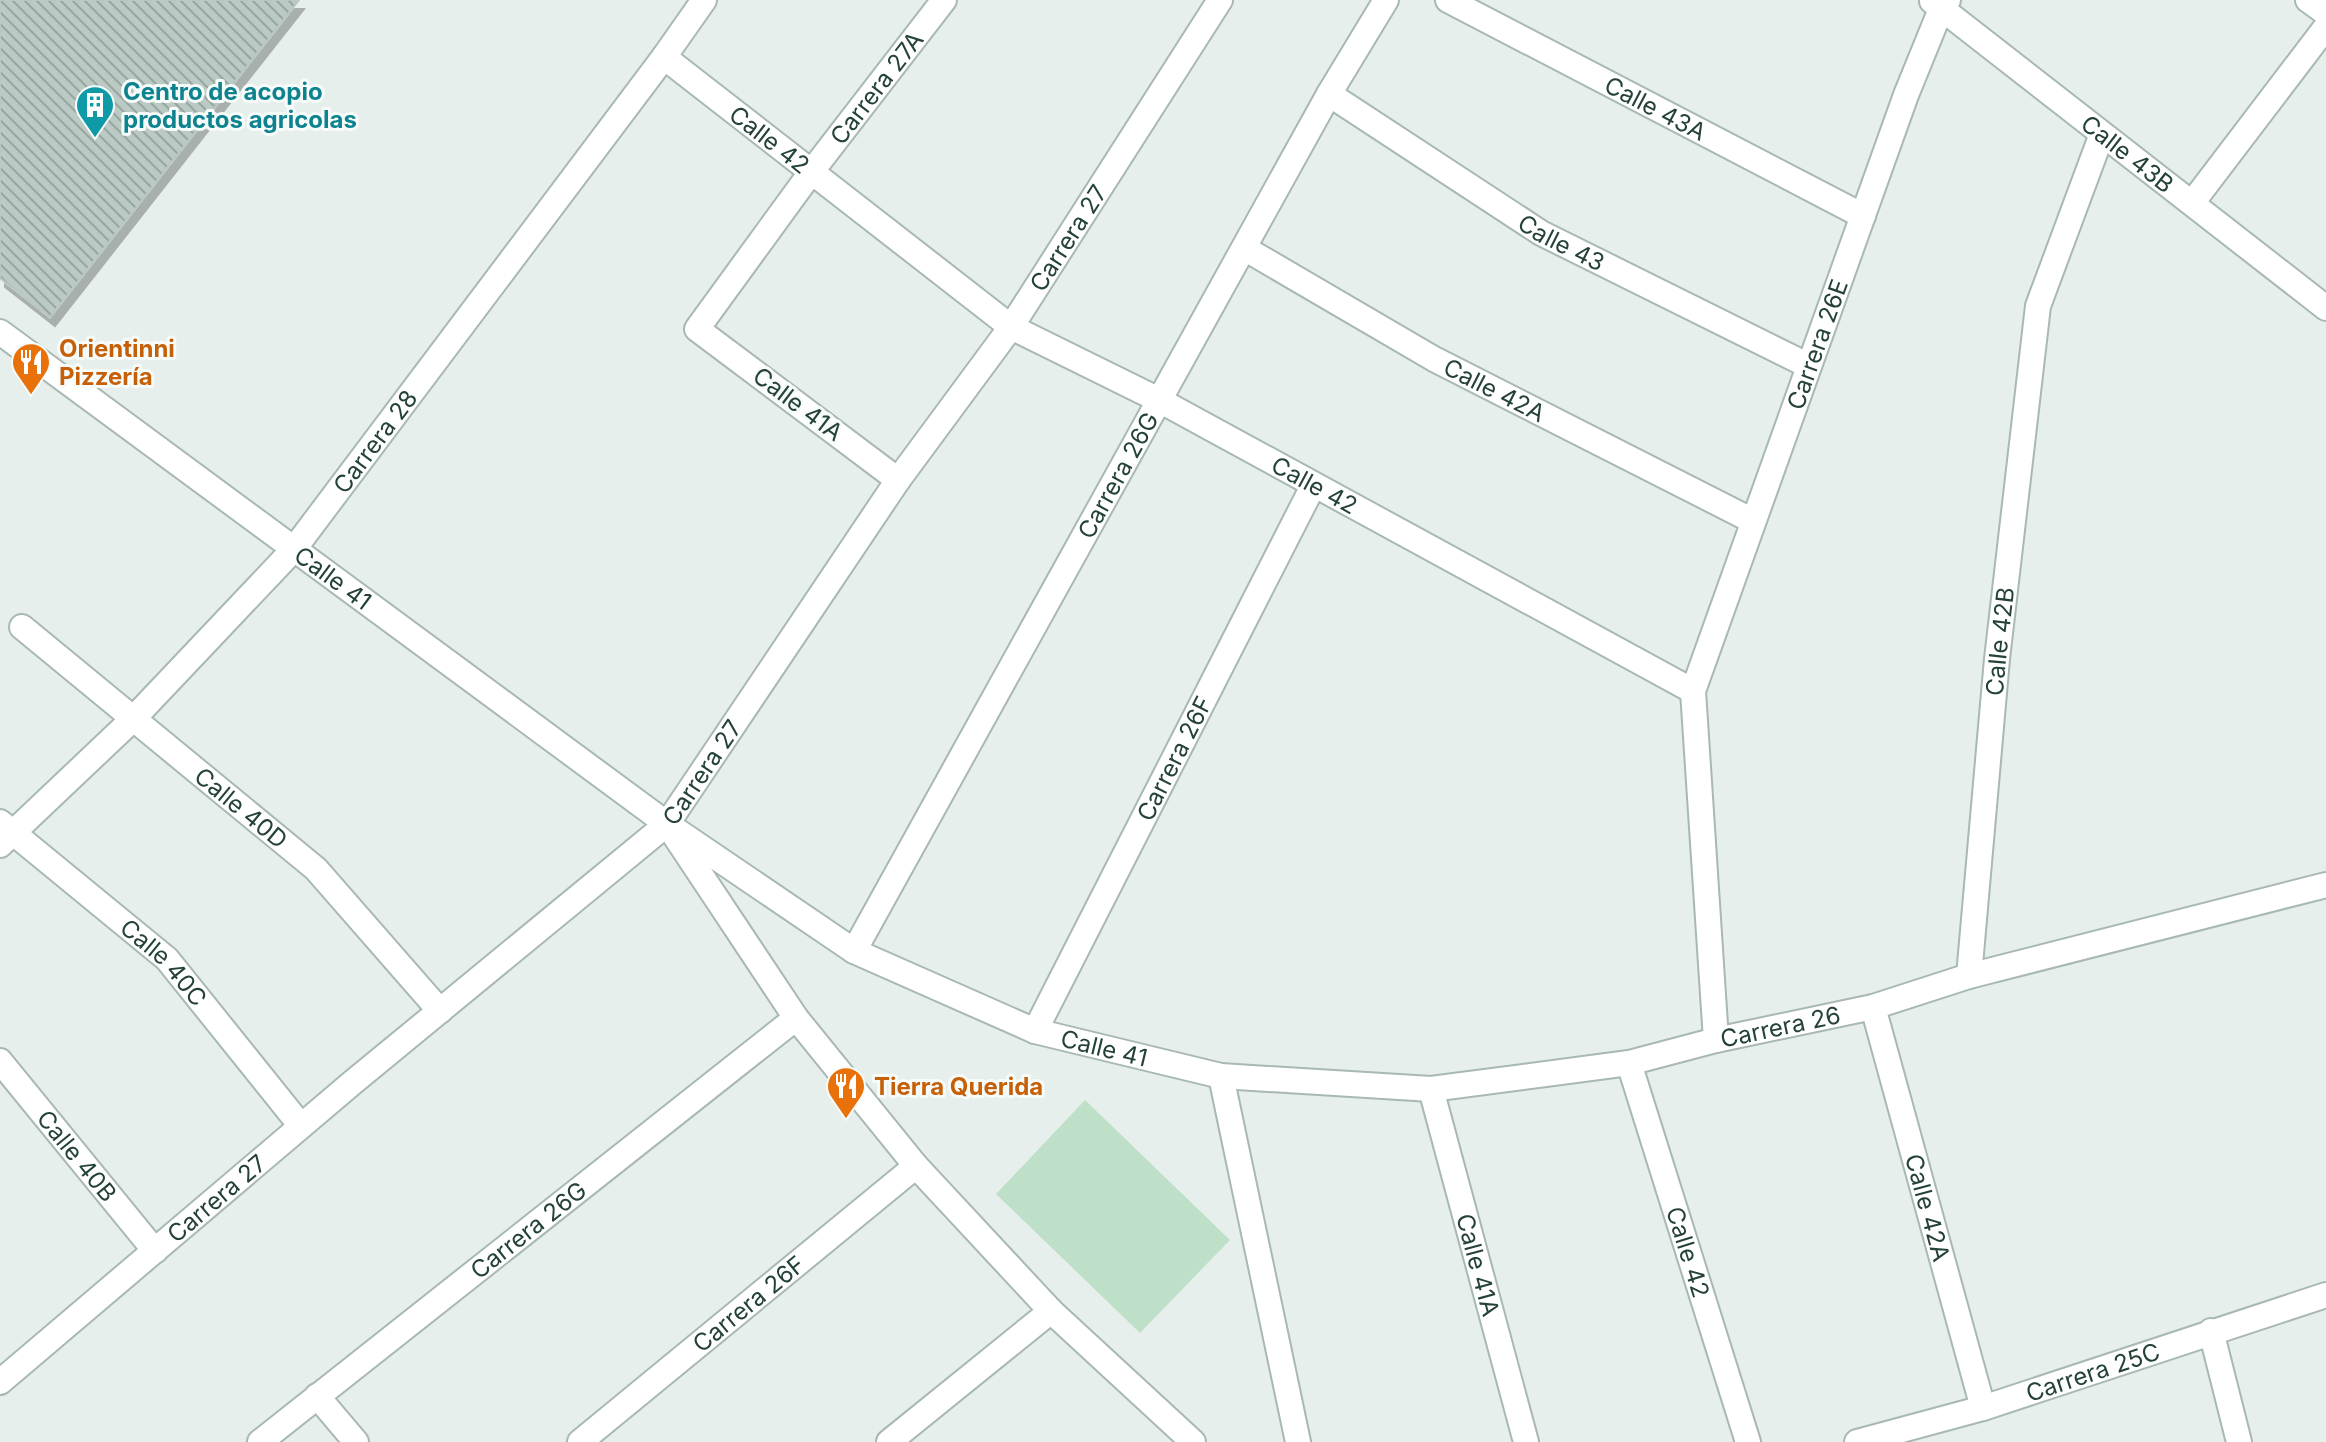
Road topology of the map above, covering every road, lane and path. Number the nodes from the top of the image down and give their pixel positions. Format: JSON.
{"nodes":[{"id":1,"x":704,"y":0,"type":"edge"},
{"id":2,"x":944,"y":0,"type":"edge"},
{"id":3,"x":1220,"y":0,"type":"edge"},
{"id":4,"x":1386,"y":0,"type":"edge"},
{"id":5,"x":1448,"y":0,"type":"edge"},
{"id":6,"x":2308,"y":0,"type":"edge"},
{"id":7,"x":1940,"y":3,"type":"edge"},
{"id":8,"x":2326,"y":13,"type":"edge"},
{"id":9,"x":2326,"y":27,"type":"edge"},
{"id":10,"x":664,"y":57,"type":"junction"},
{"id":11,"x":1329,"y":94,"type":"junction"},
{"id":12,"x":2102,"y":134,"type":"junction"},
{"id":13,"x":812,"y":171,"type":"junction"},
{"id":14,"x":2192,"y":203,"type":"junction"},
{"id":15,"x":1863,"y":216,"type":"junction"},
{"id":16,"x":1244,"y":248,"type":"junction"},
{"id":17,"x":2326,"y":308,"type":"edge"},
{"id":18,"x":1011,"y":327,"type":"junction"},
{"id":19,"x":697,"y":329,"type":"joint"},
{"id":20,"x":0,"y":332,"type":"edge"},
{"id":21,"x":1809,"y":366,"type":"junction"},
{"id":22,"x":1159,"y":400,"type":"junction"},
{"id":23,"x":898,"y":480,"type":"junction"},
{"id":24,"x":1313,"y":486,"type":"junction"},
{"id":25,"x":1753,"y":521,"type":"junction"},
{"id":26,"x":294,"y":549,"type":"junction"},
{"id":27,"x":22,"y":627,"type":"dead end"},
{"id":28,"x":1693,"y":691,"type":"junction"},
{"id":29,"x":133,"y":719,"type":"junction"},
{"id":30,"x":667,"y":824,"type":"junction"},
{"id":31,"x":4,"y":833,"type":"edge"},
{"id":32,"x":2326,"y":885,"type":"edge"},
{"id":33,"x":854,"y":951,"type":"junction"},
{"id":34,"x":1969,"y":976,"type":"junction"},
{"id":35,"x":1873,"y":1007,"type":"junction"},
{"id":36,"x":440,"y":1011,"type":"junction"},
{"id":37,"x":796,"y":1018,"type":"junction"},
{"id":38,"x":1035,"y":1031,"type":"junction"},
{"id":39,"x":1716,"y":1040,"type":"junction"},
{"id":40,"x":0,"y":1061,"type":"edge"},
{"id":41,"x":1629,"y":1063,"type":"junction"},
{"id":42,"x":1221,"y":1076,"type":"junction"},
{"id":43,"x":1431,"y":1089,"type":"junction"},
{"id":44,"x":301,"y":1126,"type":"junction"},
{"id":45,"x":916,"y":1166,"type":"junction"},
{"id":46,"x":155,"y":1251,"type":"junction"},
{"id":47,"x":2326,"y":1295,"type":"edge"},
{"id":48,"x":1051,"y":1311,"type":"junction"},
{"id":49,"x":2211,"y":1331,"type":"junction"},
{"id":50,"x":0,"y":1382,"type":"edge"},
{"id":51,"x":317,"y":1396,"type":"junction"},
{"id":52,"x":1983,"y":1408,"type":"junction"},
{"id":53,"x":260,"y":1442,"type":"edge"},
{"id":54,"x":356,"y":1442,"type":"edge"},
{"id":55,"x":580,"y":1442,"type":"edge"},
{"id":56,"x":889,"y":1442,"type":"edge"},
{"id":57,"x":1193,"y":1442,"type":"edge"},
{"id":58,"x":1298,"y":1442,"type":"edge"},
{"id":59,"x":1526,"y":1442,"type":"edge"},
{"id":60,"x":1748,"y":1442,"type":"edge"},
{"id":61,"x":1857,"y":1442,"type":"edge"},
{"id":62,"x":2239,"y":1442,"type":"edge"}],
"edges":[{"from":1,"to":10,"type":"street","name":"Carrera 28"},
{"from":2,"to":13,"type":"street","name":"Carrera 27A"},
{"from":3,"to":18,"type":"street","name":"Carrera 27"},
{"from":4,"to":11,"type":"street","name":"Carrera 26G"},
{"from":5,"to":15,"type":"street","name":"Calle 43A"},
{"from":6,"to":8,"type":"street"},
{"from":7,"to":12,"type":"street","name":"Calle 43B"},
{"from":7,"to":15,"type":"street","name":"Carrera 26E"},
{"from":9,"to":14,"type":"street"},
{"from":10,"to":13,"type":"street","name":"Calle 42"},
{"from":10,"to":26,"type":"street","name":"Carrera 28"},
{"from":11,"to":16,"type":"street","name":"Carrera 26G"},
{"from":11,"to":21,"type":"street","name":"Calle 43"},
{"from":12,"to":14,"type":"street","name":"Calle 43B"},
{"from":12,"to":34,"type":"street","name":"Calle 42B"},
{"from":13,"to":18,"type":"street","name":"Calle 42"},
{"from":13,"to":19,"type":"street","name":"Carrera 27A"},
{"from":14,"to":17,"type":"street","name":"Calle 43B"},
{"from":15,"to":21,"type":"street","name":"Carrera 26E"},
{"from":16,"to":22,"type":"street","name":"Carrera 26G"},
{"from":16,"to":25,"type":"street","name":"Calle 42A"},
{"from":18,"to":22,"type":"street","name":"Calle 42"},
{"from":18,"to":23,"type":"street","name":"Carrera 27"},
{"from":19,"to":23,"type":"street","name":"Calle 41A"},
{"from":20,"to":26,"type":"street","name":"Calle 41"},
{"from":21,"to":25,"type":"street","name":"Carrera 26E"},
{"from":22,"to":24,"type":"street","name":"Calle 42"},
{"from":22,"to":33,"type":"street","name":"Carrera 26G"},
{"from":23,"to":30,"type":"street","name":"Carrera 27"},
{"from":24,"to":28,"type":"street","name":"Calle 42"},
{"from":24,"to":38,"type":"street","name":"Carrera 26F"},
{"from":25,"to":28,"type":"street","name":"Carrera 26E"},
{"from":26,"to":29,"type":"street","name":"Carrera 28"},
{"from":26,"to":30,"type":"street","name":"Calle 41"},
{"from":27,"to":29,"type":"street","name":"Calle 40D"},
{"from":28,"to":39,"type":"street"},
{"from":29,"to":31,"type":"street","name":"Carrera 28"},
{"from":29,"to":36,"type":"street","name":"Calle 40D"},
{"from":30,"to":33,"type":"street","name":"Calle 41"},
{"from":30,"to":36,"type":"street","name":"Carrera 27"},
{"from":30,"to":37,"type":"street","name":"Calle 41"},
{"from":31,"to":44,"type":"street","name":"Calle 40C"},
{"from":32,"to":34,"type":"street","name":"Carrera 26"},
{"from":33,"to":38,"type":"street","name":"Calle 41"},
{"from":34,"to":35,"type":"street","name":"Carrera 26"},
{"from":35,"to":39,"type":"street","name":"Carrera 26"},
{"from":35,"to":52,"type":"street","name":"Calle 42A"},
{"from":36,"to":44,"type":"street","name":"Carrera 27"},
{"from":37,"to":45,"type":"street","name":"Calle 41"},
{"from":37,"to":51,"type":"street","name":"Carrera 26G"},
{"from":38,"to":42,"type":"street","name":"Calle 41"},
{"from":39,"to":41,"type":"street","name":"Carrera 26"},
{"from":40,"to":46,"type":"street","name":"Calle 40B"},
{"from":41,"to":43,"type":"street","name":"Carrera 26"},
{"from":41,"to":60,"type":"street","name":"Calle 42"},
{"from":42,"to":43,"type":"street","name":"Carrera 26"},
{"from":42,"to":58,"type":"street"},
{"from":43,"to":59,"type":"street","name":"Calle 41A"},
{"from":44,"to":46,"type":"street","name":"Carrera 27"},
{"from":45,"to":48,"type":"street","name":"Calle 41"},
{"from":45,"to":55,"type":"street","name":"Carrera 26F"},
{"from":46,"to":50,"type":"street","name":"Carrera 27"},
{"from":47,"to":49,"type":"street","name":"Carrera 25C"},
{"from":48,"to":56,"type":"street"},
{"from":48,"to":57,"type":"street","name":"Calle 41"},
{"from":49,"to":52,"type":"street","name":"Carrera 25C"},
{"from":49,"to":62,"type":"street"},
{"from":51,"to":53,"type":"street","name":"Carrera 26G"},
{"from":51,"to":54,"type":"street"},
{"from":52,"to":61,"type":"street","name":"Carrera 25C"}]}
